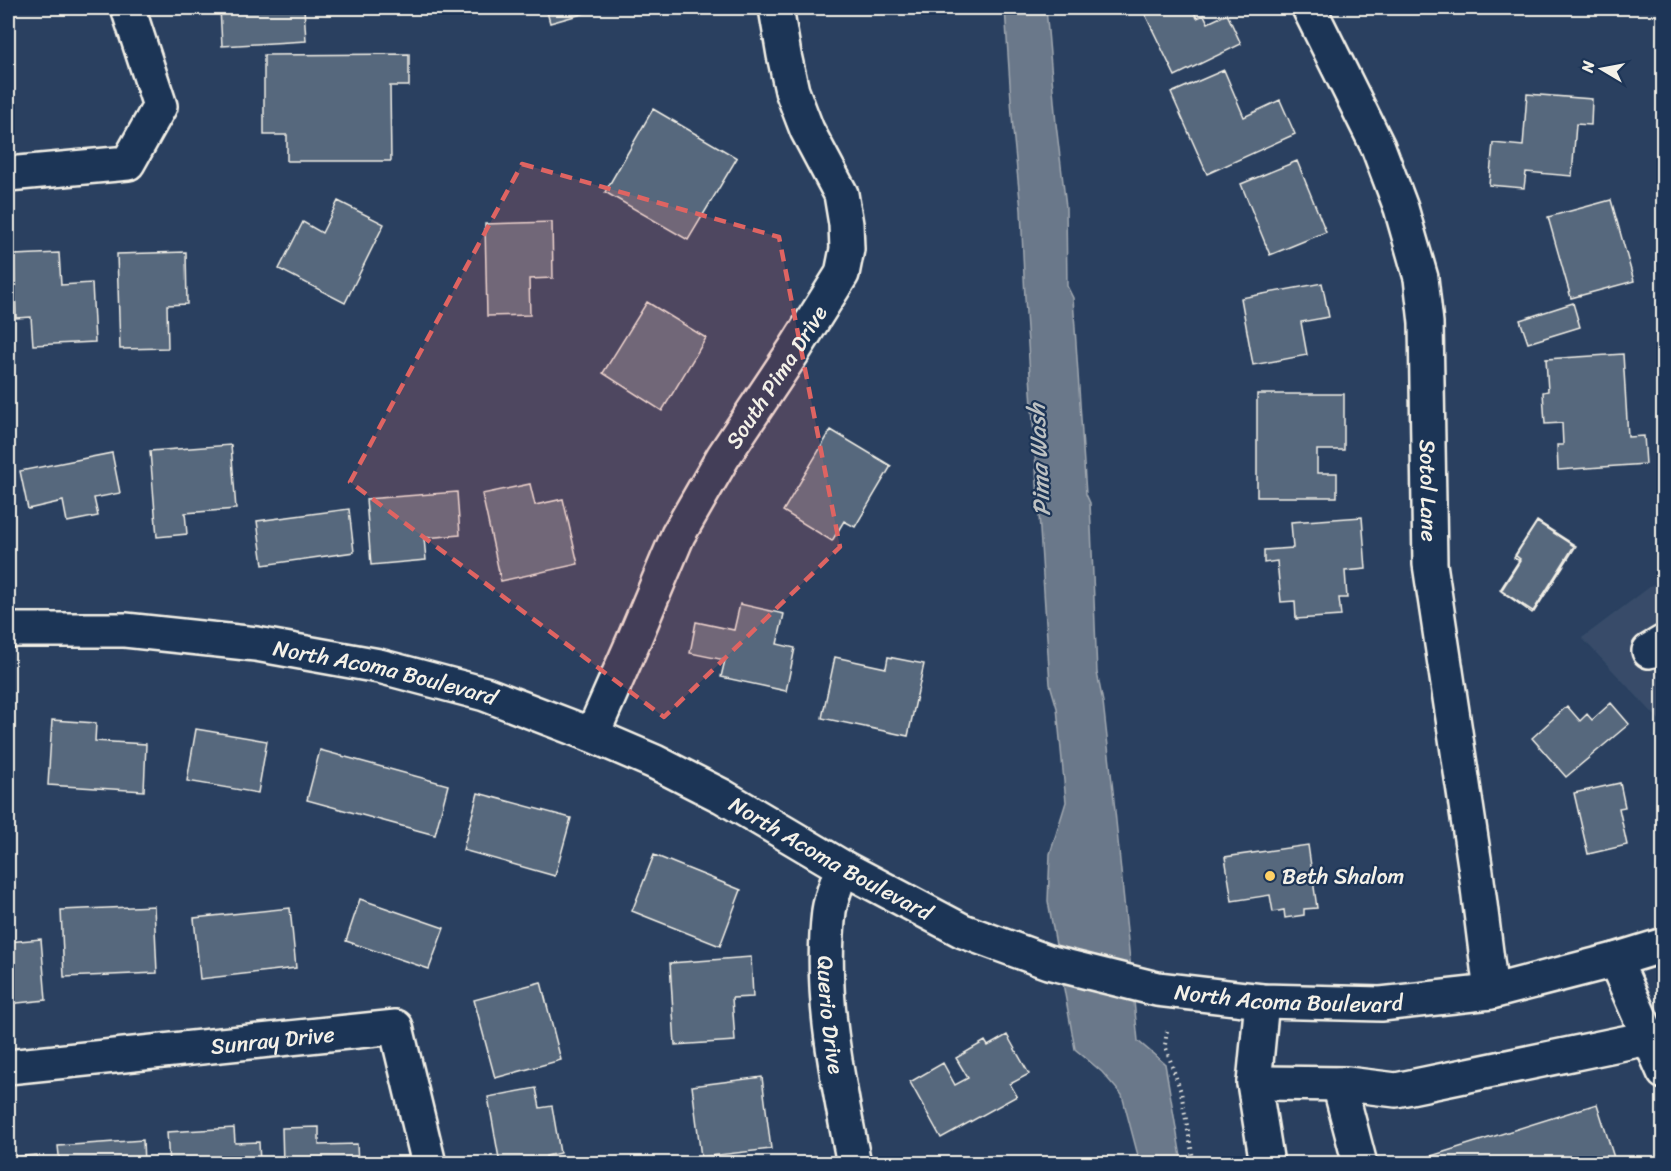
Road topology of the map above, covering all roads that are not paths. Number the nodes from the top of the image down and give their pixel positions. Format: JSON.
{"nodes":[{"id":1,"x":128,"y":8,"type":"edge"},
{"id":2,"x":776,"y":8,"type":"edge"},
{"id":3,"x":1309,"y":8,"type":"edge"},
{"id":4,"x":8,"y":174,"type":"edge"},
{"id":5,"x":8,"y":630,"type":"edge"},
{"id":6,"x":591,"y":735,"type":"junction"},
{"id":7,"x":842,"y":867,"type":"junction"},
{"id":8,"x":1664,"y":945,"type":"edge"},
{"id":9,"x":1615,"y":960,"type":"junction"},
{"id":10,"x":1491,"y":992,"type":"junction"},
{"id":11,"x":1262,"y":1001,"type":"junction"},
{"id":12,"x":1648,"y":1038,"type":"junction"},
{"id":13,"x":8,"y":1067,"type":"edge"},
{"id":14,"x":1664,"y":1072,"type":"edge"},
{"id":15,"x":1254,"y":1083,"type":"junction"},
{"id":16,"x":1339,"y":1084,"type":"junction"},
{"id":17,"x":429,"y":1164,"type":"edge"},
{"id":18,"x":854,"y":1164,"type":"edge"},
{"id":19,"x":1267,"y":1164,"type":"edge"},
{"id":20,"x":1360,"y":1164,"type":"edge"}],
"edges":[{"from":1,"to":4,"type":"street"},
{"from":2,"to":6,"type":"street","name":"South Pima Drive"},
{"from":3,"to":10,"type":"street","name":"Sotol Lane"},
{"from":5,"to":6,"type":"street","name":"North Acoma Boulevard"},
{"from":6,"to":7,"type":"street","name":"North Acoma Boulevard"},
{"from":7,"to":11,"type":"street","name":"North Acoma Boulevard"},
{"from":7,"to":18,"type":"street","name":"Querio Drive"},
{"from":8,"to":9,"type":"street","name":"North Acoma Boulevard"},
{"from":9,"to":10,"type":"street","name":"North Acoma Boulevard"},
{"from":9,"to":12,"type":"street"},
{"from":10,"to":11,"type":"street","name":"North Acoma Boulevard"},
{"from":11,"to":15,"type":"street"},
{"from":12,"to":14,"type":"street"},
{"from":12,"to":16,"type":"street"},
{"from":13,"to":17,"type":"street","name":"Sunray Drive"},
{"from":15,"to":16,"type":"street"},
{"from":15,"to":19,"type":"street"},
{"from":16,"to":20,"type":"street"}]}
